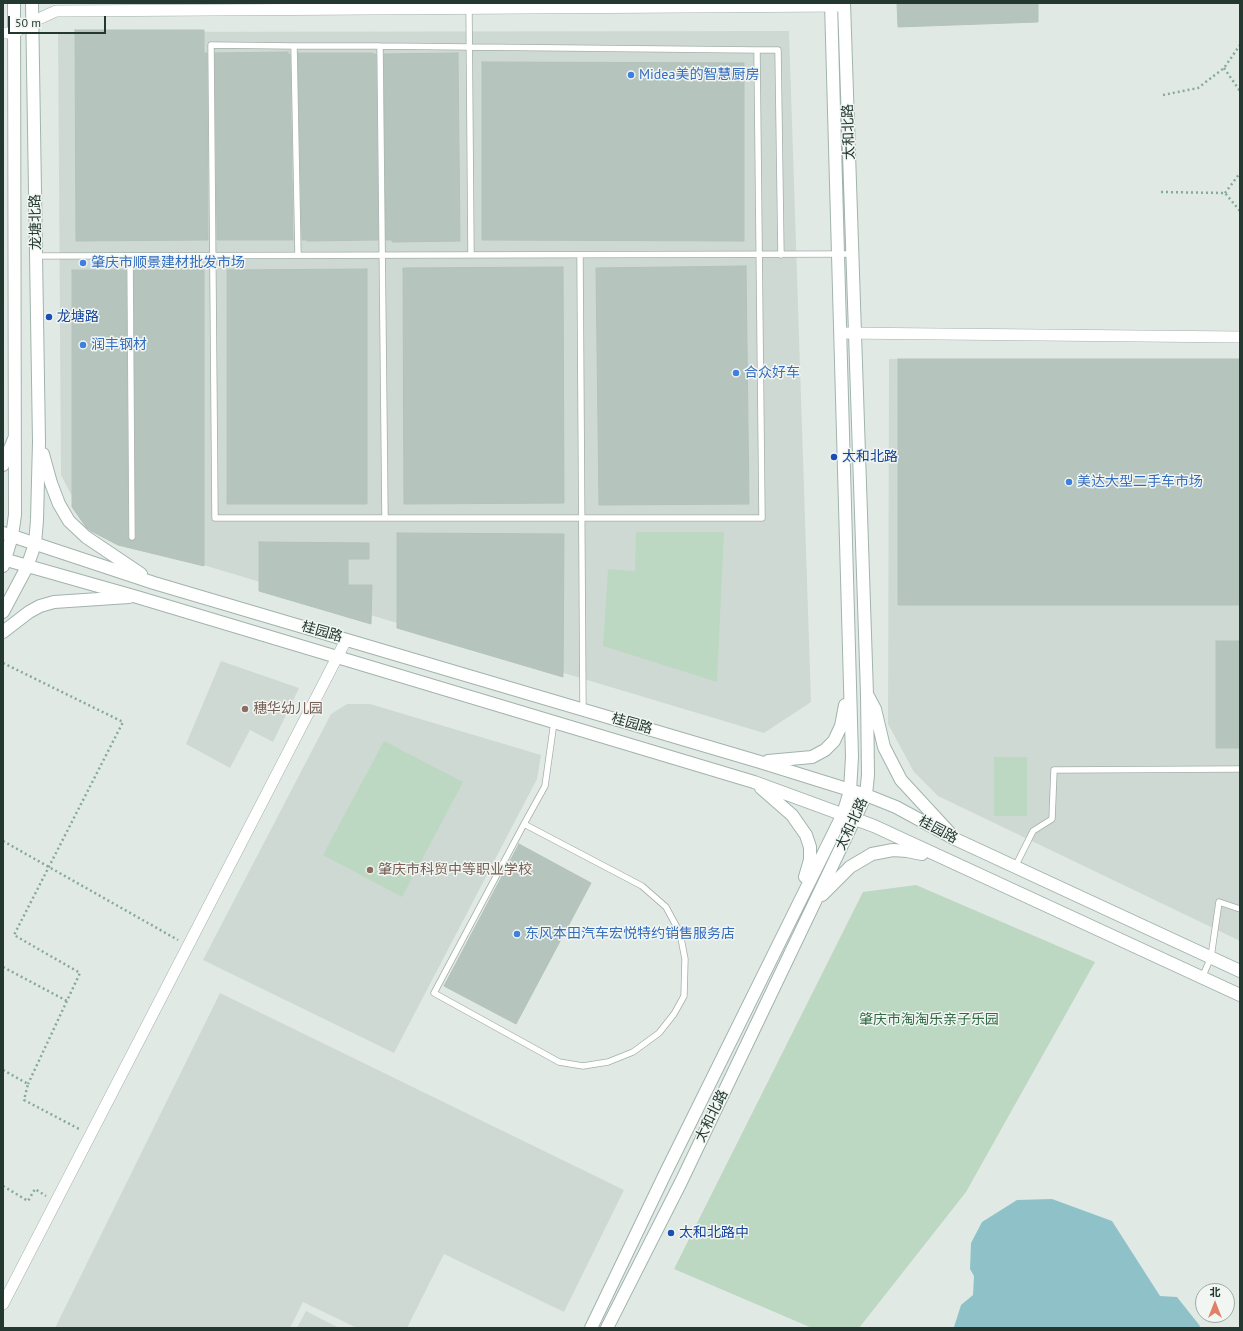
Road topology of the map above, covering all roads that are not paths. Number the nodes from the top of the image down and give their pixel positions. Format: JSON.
{"nodes":[{"id":1,"x":14,"y":3,"type":"edge"},
{"id":2,"x":32,"y":3,"type":"edge"},
{"id":3,"x":831,"y":5,"type":"edge"},
{"id":4,"x":844,"y":5,"type":"edge"},
{"id":5,"x":469,"y":8,"type":"junction"},
{"id":6,"x":32,"y":22,"type":"junction"},
{"id":7,"x":9,"y":33,"type":"edge"},
{"id":8,"x":294,"y":46,"type":"junction"},
{"id":9,"x":380,"y":46,"type":"junction"},
{"id":10,"x":469,"y":47,"type":"junction"},
{"id":11,"x":757,"y":50,"type":"junction"},
{"id":12,"x":838,"y":254,"type":"junction"},
{"id":13,"x":853,"y":254,"type":"junction"},
{"id":14,"x":298,"y":255,"type":"junction"},
{"id":15,"x":382,"y":255,"type":"junction"},
{"id":16,"x":471,"y":255,"type":"junction"},
{"id":17,"x":580,"y":255,"type":"junction"},
{"id":18,"x":759,"y":255,"type":"junction"},
{"id":19,"x":781,"y":255,"type":"junction"},
{"id":20,"x":36,"y":256,"type":"junction"},
{"id":21,"x":130,"y":256,"type":"junction"},
{"id":22,"x":213,"y":256,"type":"junction"},
{"id":23,"x":841,"y":333,"type":"junction"},
{"id":24,"x":855,"y":333,"type":"junction"},
{"id":25,"x":1240,"y":337,"type":"edge"},
{"id":26,"x":16,"y":434,"type":"junction"},
{"id":27,"x":39,"y":442,"type":"junction"},
{"id":28,"x":3,"y":464,"type":"edge"},
{"id":29,"x":386,"y":518,"type":"junction"},
{"id":30,"x":582,"y":518,"type":"junction"},
{"id":31,"x":8,"y":535,"type":"edge"},
{"id":32,"x":132,"y":538,"type":"dead end"},
{"id":33,"x":35,"y":544,"type":"junction"},
{"id":34,"x":4,"y":562,"type":"edge"},
{"id":35,"x":27,"y":567,"type":"junction"},
{"id":36,"x":154,"y":583,"type":"junction"},
{"id":37,"x":137,"y":597,"type":"junction"},
{"id":38,"x":3,"y":612,"type":"edge"},
{"id":39,"x":3,"y":632,"type":"edge"},
{"id":40,"x":346,"y":640,"type":"junction"},
{"id":41,"x":336,"y":657,"type":"junction"},
{"id":42,"x":849,"y":679,"type":"junction"},
{"id":43,"x":866,"y":694,"type":"junction"},
{"id":44,"x":583,"y":709,"type":"junction"},
{"id":45,"x":554,"y":722,"type":"junction"},
{"id":46,"x":760,"y":762,"type":"junction"},
{"id":47,"x":1240,"y":769,"type":"edge"},
{"id":48,"x":754,"y":782,"type":"junction"},
{"id":49,"x":850,"y":791,"type":"junction"},
{"id":50,"x":866,"y":795,"type":"junction"},
{"id":51,"x":843,"y":814,"type":"junction"},
{"id":52,"x":855,"y":819,"type":"junction"},
{"id":53,"x":524,"y":824,"type":"junction"},
{"id":54,"x":955,"y":839,"type":"junction"},
{"id":55,"x":943,"y":859,"type":"junction"},
{"id":56,"x":1015,"y":867,"type":"junction"},
{"id":57,"x":815,"y":904,"type":"junction"},
{"id":58,"x":798,"y":905,"type":"junction"},
{"id":59,"x":1240,"y":909,"type":"edge"},
{"id":60,"x":1211,"y":957,"type":"junction"},
{"id":61,"x":1240,"y":971,"type":"edge"},
{"id":62,"x":1202,"y":978,"type":"junction"},
{"id":63,"x":1240,"y":995,"type":"edge"},
{"id":64,"x":3,"y":1304,"type":"edge"},
{"id":65,"x":591,"y":1328,"type":"edge"},
{"id":66,"x":607,"y":1328,"type":"edge"}],
"edges":[{"from":1,"to":7,"type":"main road","name":"龙塘北路"},
{"from":2,"to":6,"type":"main road","name":"龙塘北路"},
{"from":3,"to":4,"type":"street"},
{"from":3,"to":5,"type":"street"},
{"from":3,"to":12,"type":"main road","name":"太和北路"},
{"from":4,"to":13,"type":"main road","name":"太和北路"},
{"from":5,"to":6,"type":"street"},
{"from":5,"to":10,"type":"lane"},
{"from":6,"to":7,"type":"street"},
{"from":6,"to":20,"type":"main road","name":"龙塘北路"},
{"from":7,"to":26,"type":"main road","name":"龙塘北路"},
{"from":8,"to":9,"type":"lane"},
{"from":8,"to":14,"type":"lane"},
{"from":8,"to":22,"type":"lane"},
{"from":9,"to":10,"type":"lane"},
{"from":9,"to":15,"type":"lane"},
{"from":10,"to":11,"type":"lane"},
{"from":10,"to":16,"type":"lane"},
{"from":11,"to":18,"type":"lane"},
{"from":11,"to":19,"type":"lane"},
{"from":12,"to":13,"type":"lane"},
{"from":12,"to":19,"type":"lane"},
{"from":12,"to":23,"type":"main road","name":"太和北路"},
{"from":13,"to":24,"type":"main road","name":"太和北路"},
{"from":14,"to":15,"type":"lane"},
{"from":14,"to":22,"type":"lane"},
{"from":15,"to":16,"type":"lane"},
{"from":15,"to":29,"type":"lane"},
{"from":16,"to":17,"type":"lane"},
{"from":17,"to":18,"type":"lane"},
{"from":17,"to":30,"type":"lane"},
{"from":18,"to":19,"type":"lane"},
{"from":18,"to":30,"type":"lane"},
{"from":20,"to":21,"type":"lane"},
{"from":20,"to":27,"type":"main road","name":"龙塘北路"},
{"from":21,"to":22,"type":"lane"},
{"from":21,"to":32,"type":"lane"},
{"from":22,"to":29,"type":"lane"},
{"from":23,"to":24,"type":"street"},
{"from":23,"to":42,"type":"main road","name":"太和北路"},
{"from":24,"to":25,"type":"street"},
{"from":24,"to":43,"type":"main road","name":"太和北路"},
{"from":26,"to":28,"type":"main road"},
{"from":26,"to":31,"type":"main road","name":"龙塘北路"},
{"from":27,"to":33,"type":"main road"},
{"from":27,"to":36,"type":"main road"},
{"from":29,"to":30,"type":"lane"},
{"from":30,"to":44,"type":"lane"},
{"from":31,"to":33,"type":"main road","name":"桂园路"},
{"from":31,"to":34,"type":"main road","name":"龙塘北路"},
{"from":33,"to":35,"type":"main road"},
{"from":33,"to":36,"type":"main road","name":"桂园路"},
{"from":34,"to":35,"type":"main road"},
{"from":35,"to":37,"type":"main road"},
{"from":35,"to":38,"type":"main road"},
{"from":36,"to":40,"type":"main road","name":"桂园路"},
{"from":37,"to":39,"type":"main road"},
{"from":37,"to":41,"type":"main road"},
{"from":40,"to":41,"type":"street"},
{"from":40,"to":44,"type":"main road","name":"桂园路"},
{"from":41,"to":45,"type":"main road"},
{"from":41,"to":64,"type":"street"},
{"from":42,"to":46,"type":"main road"},
{"from":42,"to":49,"type":"main road","name":"太和北路"},
{"from":43,"to":50,"type":"main road","name":"太和北路"},
{"from":43,"to":54,"type":"main road"},
{"from":44,"to":46,"type":"main road","name":"桂园路"},
{"from":45,"to":48,"type":"main road"},
{"from":45,"to":53,"type":"lane"},
{"from":46,"to":49,"type":"main road","name":"桂园路"},
{"from":47,"to":56,"type":"lane"},
{"from":48,"to":51,"type":"main road"},
{"from":48,"to":58,"type":"main road"},
{"from":49,"to":50,"type":"main road","name":"桂园路"},
{"from":49,"to":51,"type":"main road","name":"太和北路"},
{"from":50,"to":52,"type":"main road","name":"太和北路"},
{"from":50,"to":54,"type":"main road","name":"桂园路"},
{"from":51,"to":52,"type":"main road"},
{"from":51,"to":58,"type":"main road","name":"太和北路"},
{"from":52,"to":55,"type":"main road"},
{"from":52,"to":57,"type":"main road","name":"太和北路"},
{"from":53,"to":53,"type":"lane"},
{"from":54,"to":56,"type":"main road","name":"桂园路"},
{"from":55,"to":57,"type":"main road"},
{"from":55,"to":62,"type":"main road"},
{"from":56,"to":60,"type":"main road","name":"桂园路"},
{"from":57,"to":66,"type":"main road","name":"太和北路"},
{"from":58,"to":65,"type":"main road","name":"太和北路"},
{"from":59,"to":60,"type":"lane"},
{"from":60,"to":61,"type":"main road","name":"桂园路"},
{"from":60,"to":62,"type":"lane"},
{"from":62,"to":63,"type":"main road"}]}
